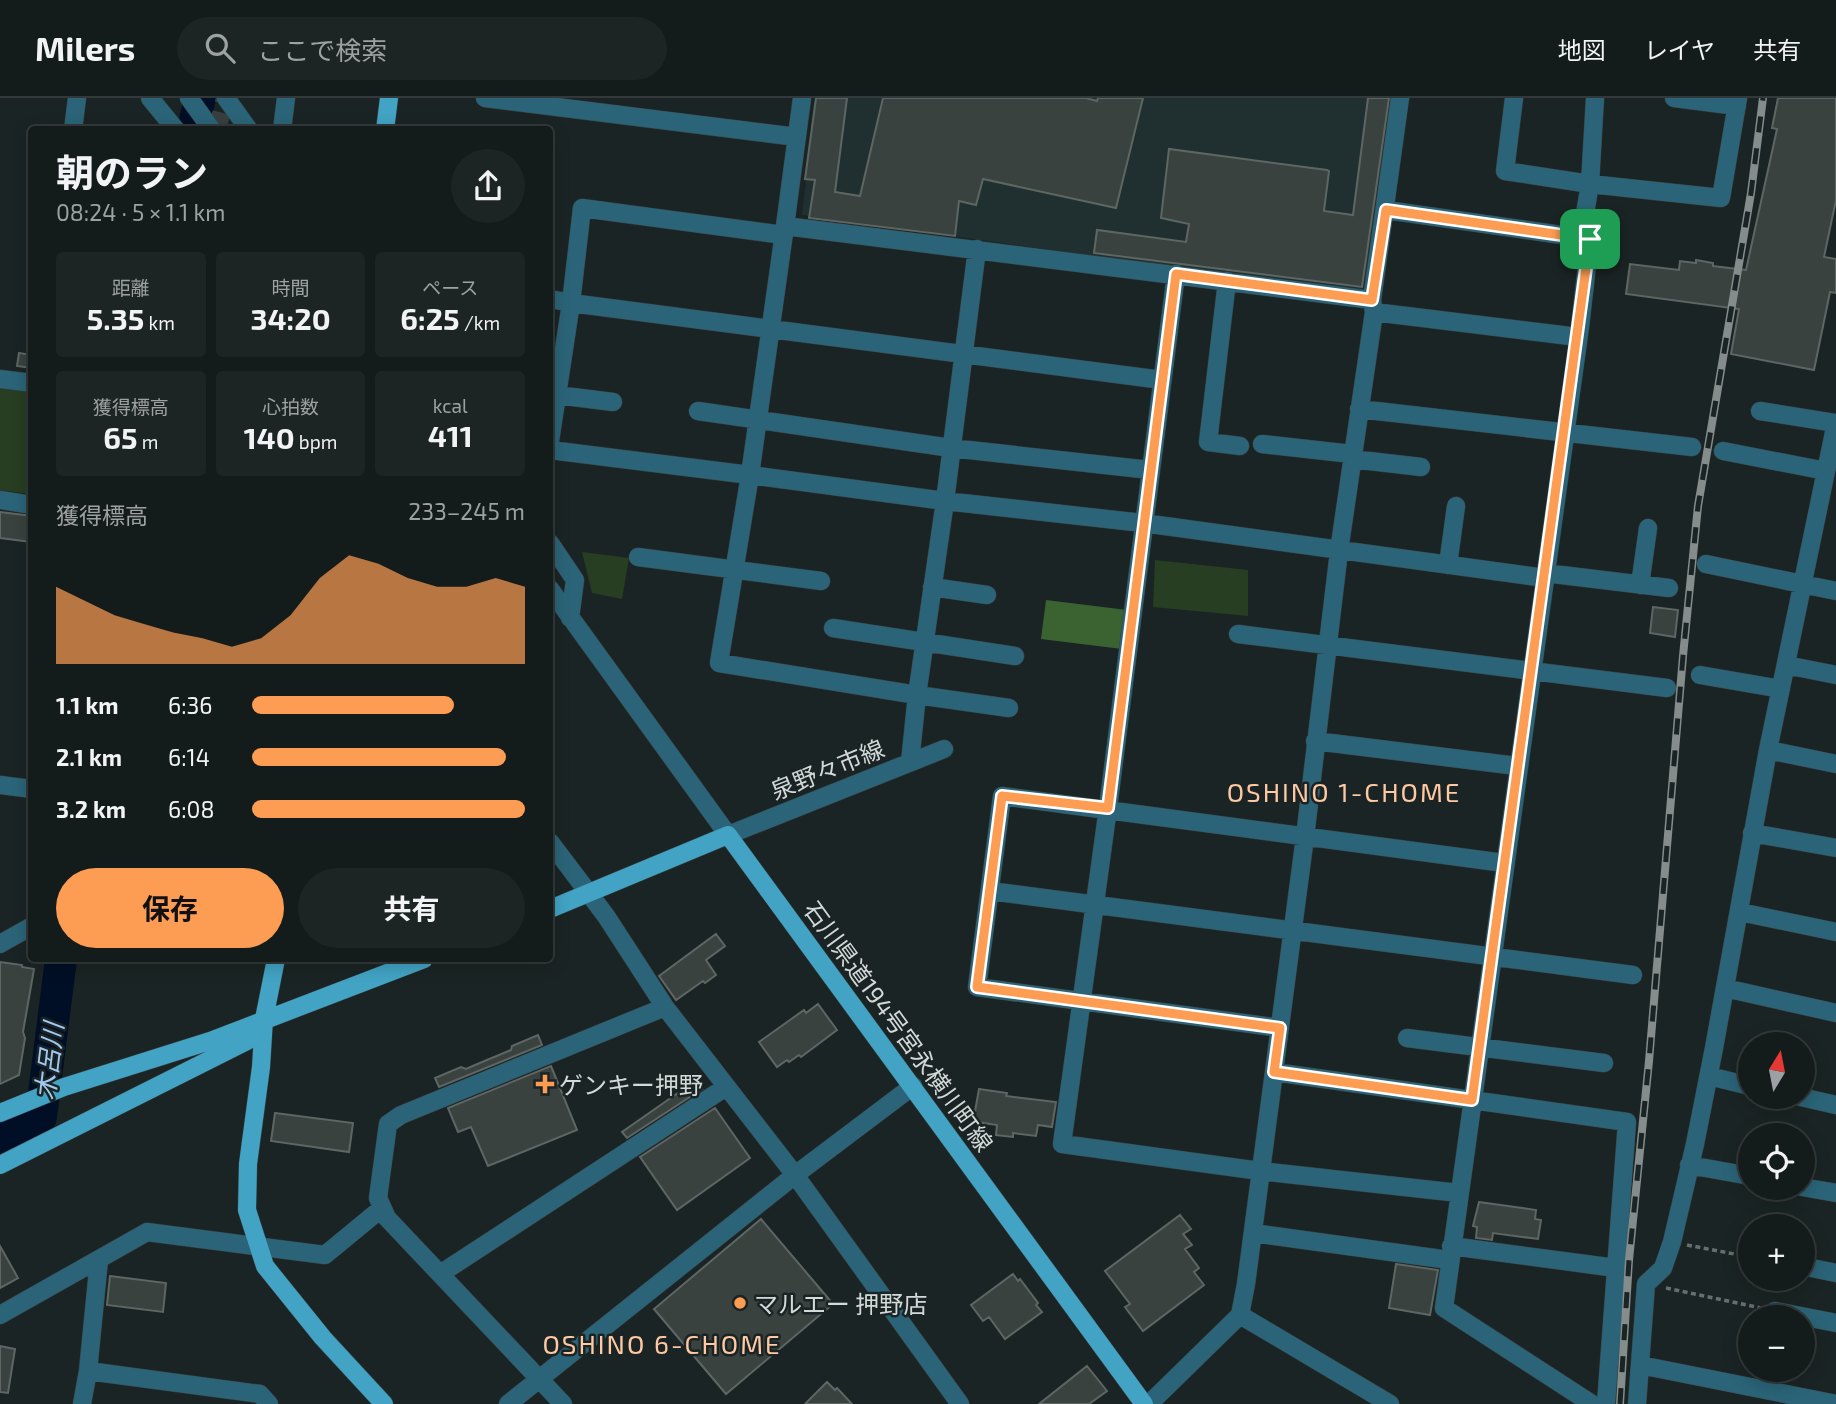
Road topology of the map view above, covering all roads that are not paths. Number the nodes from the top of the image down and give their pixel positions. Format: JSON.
{"nodes":[{"id":1,"x":77,"y":98,"type":"edge"},
{"id":2,"x":150,"y":98,"type":"edge"},
{"id":3,"x":189,"y":98,"type":"edge"},
{"id":4,"x":226,"y":98,"type":"edge"},
{"id":5,"x":286,"y":98,"type":"edge"},
{"id":6,"x":389,"y":98,"type":"edge"},
{"id":7,"x":485,"y":98,"type":"edge"},
{"id":8,"x":802,"y":98,"type":"edge"},
{"id":9,"x":1400,"y":98,"type":"edge"},
{"id":10,"x":1514,"y":98,"type":"edge"},
{"id":11,"x":1595,"y":98,"type":"edge"},
{"id":12,"x":1674,"y":98,"type":"edge"},
{"id":13,"x":1737,"y":102,"type":"edge"},
{"id":14,"x":74,"y":126,"type":"edge"},
{"id":15,"x":173,"y":126,"type":"edge"},
{"id":16,"x":209,"y":126,"type":"edge"},
{"id":17,"x":246,"y":126,"type":"edge"},
{"id":18,"x":282,"y":126,"type":"edge"},
{"id":19,"x":386,"y":126,"type":"edge"},
{"id":20,"x":797,"y":138,"type":"junction"},
{"id":21,"x":1590,"y":184,"type":"junction"},
{"id":22,"x":1386,"y":210,"type":"junction"},
{"id":23,"x":785,"y":230,"type":"junction"},
{"id":24,"x":1590,"y":239,"type":"junction"},
{"id":25,"x":977,"y":250,"type":"junction"},
{"id":26,"x":1176,"y":274,"type":"junction"},
{"id":27,"x":1227,"y":281,"type":"junction"},
{"id":28,"x":553,"y":300,"type":"edge"},
{"id":29,"x":571,"y":303,"type":"junction"},
{"id":30,"x":1373,"y":306,"type":"junction"},
{"id":31,"x":771,"y":330,"type":"junction"},
{"id":32,"x":1578,"y":337,"type":"junction"},
{"id":33,"x":963,"y":355,"type":"junction"},
{"id":34,"x":0,"y":379,"type":"edge"},
{"id":35,"x":1162,"y":380,"type":"junction"},
{"id":36,"x":28,"y":382,"type":"edge"},
{"id":37,"x":557,"y":395,"type":"junction"},
{"id":38,"x":612,"y":402,"type":"dead end"},
{"id":39,"x":1359,"y":409,"type":"junction"},
{"id":40,"x":698,"y":411,"type":"dead end"},
{"id":41,"x":1760,"y":411,"type":"dead end"},
{"id":42,"x":758,"y":420,"type":"junction"},
{"id":43,"x":553,"y":421,"type":"edge"},
{"id":44,"x":1836,"y":423,"type":"edge"},
{"id":45,"x":1565,"y":433,"type":"junction"},
{"id":46,"x":1262,"y":444,"type":"dead end"},
{"id":47,"x":1240,"y":446,"type":"dead end"},
{"id":48,"x":1692,"y":447,"type":"dead end"},
{"id":49,"x":951,"y":448,"type":"junction"},
{"id":50,"x":553,"y":450,"type":"edge"},
{"id":51,"x":1723,"y":451,"type":"dead end"},
{"id":52,"x":1352,"y":457,"type":"junction"},
{"id":53,"x":1420,"y":467,"type":"dead end"},
{"id":54,"x":1150,"y":470,"type":"junction"},
{"id":55,"x":1826,"y":471,"type":"junction"},
{"id":56,"x":750,"y":475,"type":"junction"},
{"id":57,"x":0,"y":500,"type":"edge"},
{"id":58,"x":945,"y":501,"type":"junction"},
{"id":59,"x":1828,"y":503,"type":"edge"},
{"id":60,"x":28,"y":504,"type":"edge"},
{"id":61,"x":1456,"y":506,"type":"dead end"},
{"id":62,"x":1143,"y":523,"type":"junction"},
{"id":63,"x":1648,"y":528,"type":"dead end"},
{"id":64,"x":553,"y":547,"type":"edge"},
{"id":65,"x":1339,"y":551,"type":"junction"},
{"id":66,"x":638,"y":557,"type":"dead end"},
{"id":67,"x":1706,"y":564,"type":"dead end"},
{"id":68,"x":1448,"y":565,"type":"junction"},
{"id":69,"x":735,"y":569,"type":"junction"},
{"id":70,"x":1545,"y":576,"type":"junction"},
{"id":71,"x":821,"y":581,"type":"dead end"},
{"id":72,"x":1640,"y":585,"type":"junction"},
{"id":73,"x":1802,"y":585,"type":"junction"},
{"id":74,"x":932,"y":587,"type":"junction"},
{"id":75,"x":1669,"y":588,"type":"dead end"},
{"id":76,"x":1836,"y":591,"type":"edge"},
{"id":77,"x":987,"y":595,"type":"dead end"},
{"id":78,"x":553,"y":596,"type":"edge"},
{"id":79,"x":570,"y":618,"type":"junction"},
{"id":80,"x":833,"y":628,"type":"dead end"},
{"id":81,"x":1238,"y":634,"type":"dead end"},
{"id":82,"x":925,"y":641,"type":"junction"},
{"id":83,"x":1327,"y":645,"type":"junction"},
{"id":84,"x":1015,"y":656,"type":"dead end"},
{"id":85,"x":1786,"y":665,"type":"junction"},
{"id":86,"x":1531,"y":672,"type":"junction"},
{"id":87,"x":1700,"y":675,"type":"dead end"},
{"id":88,"x":1836,"y":676,"type":"edge"},
{"id":89,"x":1667,"y":688,"type":"dead end"},
{"id":90,"x":1781,"y":689,"type":"junction"},
{"id":91,"x":917,"y":695,"type":"junction"},
{"id":92,"x":1009,"y":708,"type":"dead end"},
{"id":93,"x":1315,"y":741,"type":"junction"},
{"id":94,"x":944,"y":749,"type":"dead end"},
{"id":95,"x":1768,"y":750,"type":"junction"},
{"id":96,"x":910,"y":762,"type":"junction"},
{"id":97,"x":1836,"y":764,"type":"edge"},
{"id":98,"x":1517,"y":766,"type":"junction"},
{"id":99,"x":0,"y":785,"type":"edge"},
{"id":100,"x":28,"y":788,"type":"edge"},
{"id":101,"x":1108,"y":808,"type":"junction"},
{"id":102,"x":1752,"y":832,"type":"junction"},
{"id":103,"x":728,"y":835,"type":"junction"},
{"id":104,"x":1305,"y":837,"type":"junction"},
{"id":105,"x":553,"y":846,"type":"edge"},
{"id":106,"x":1836,"y":848,"type":"edge"},
{"id":107,"x":1504,"y":863,"type":"junction"},
{"id":108,"x":990,"y":891,"type":"junction"},
{"id":109,"x":587,"y":894,"type":"junction"},
{"id":110,"x":1095,"y":906,"type":"junction"},
{"id":111,"x":553,"y":908,"type":"edge"},
{"id":112,"x":1740,"y":912,"type":"junction"},
{"id":113,"x":28,"y":928,"type":"edge"},
{"id":114,"x":1293,"y":930,"type":"junction"},
{"id":115,"x":1836,"y":932,"type":"edge"},
{"id":116,"x":0,"y":944,"type":"edge"},
{"id":117,"x":1491,"y":957,"type":"junction"},
{"id":118,"x":275,"y":962,"type":"edge"},
{"id":119,"x":416,"y":962,"type":"edge"},
{"id":120,"x":1633,"y":975,"type":"dead end"},
{"id":121,"x":1725,"y":988,"type":"junction"},
{"id":122,"x":1081,"y":1002,"type":"junction"},
{"id":123,"x":665,"y":1007,"type":"junction"},
{"id":124,"x":1836,"y":1013,"type":"edge"},
{"id":125,"x":264,"y":1019,"type":"junction"},
{"id":126,"x":1280,"y":1028,"type":"junction"},
{"id":127,"x":1407,"y":1038,"type":"dead end"},
{"id":128,"x":1479,"y":1045,"type":"junction"},
{"id":129,"x":1604,"y":1063,"type":"dead end"},
{"id":130,"x":1274,"y":1072,"type":"junction"},
{"id":131,"x":1709,"y":1076,"type":"junction"},
{"id":132,"x":1738,"y":1083,"type":"edge"},
{"id":133,"x":913,"y":1086,"type":"junction"},
{"id":134,"x":726,"y":1087,"type":"junction"},
{"id":135,"x":1472,"y":1100,"type":"junction"},
{"id":136,"x":1815,"y":1100,"type":"edge"},
{"id":137,"x":1836,"y":1105,"type":"edge"},
{"id":138,"x":0,"y":1113,"type":"edge"},
{"id":139,"x":0,"y":1165,"type":"edge"},
{"id":140,"x":1689,"y":1165,"type":"junction"},
{"id":141,"x":1260,"y":1171,"type":"junction"},
{"id":142,"x":1738,"y":1174,"type":"edge"},
{"id":143,"x":795,"y":1175,"type":"junction"},
{"id":144,"x":1815,"y":1189,"type":"edge"},
{"id":145,"x":1460,"y":1193,"type":"junction"},
{"id":146,"x":1836,"y":1193,"type":"edge"},
{"id":147,"x":382,"y":1208,"type":"junction"},
{"id":148,"x":1253,"y":1233,"type":"junction"},
{"id":149,"x":256,"y":1245,"type":"junction"},
{"id":150,"x":1450,"y":1253,"type":"junction"},
{"id":151,"x":99,"y":1260,"type":"junction"},
{"id":152,"x":1616,"y":1268,"type":"junction"},
{"id":153,"x":1815,"y":1268,"type":"edge"},
{"id":154,"x":1836,"y":1272,"type":"edge"},
{"id":155,"x":440,"y":1274,"type":"junction"},
{"id":156,"x":0,"y":1315,"type":"edge"},
{"id":157,"x":1240,"y":1315,"type":"junction"},
{"id":158,"x":1815,"y":1319,"type":"edge"},
{"id":159,"x":1836,"y":1323,"type":"edge"},
{"id":160,"x":1640,"y":1365,"type":"junction"},
{"id":161,"x":88,"y":1371,"type":"junction"},
{"id":162,"x":540,"y":1377,"type":"junction"},
{"id":163,"x":949,"y":1400,"type":"edge"},
{"id":164,"x":82,"y":1404,"type":"edge"},
{"id":165,"x":269,"y":1404,"type":"edge"},
{"id":166,"x":384,"y":1404,"type":"edge"},
{"id":167,"x":508,"y":1404,"type":"edge"},
{"id":168,"x":564,"y":1404,"type":"edge"},
{"id":169,"x":1147,"y":1404,"type":"edge"},
{"id":170,"x":1390,"y":1404,"type":"edge"},
{"id":171,"x":1592,"y":1404,"type":"edge"},
{"id":172,"x":1606,"y":1404,"type":"edge"},
{"id":173,"x":1637,"y":1404,"type":"edge"},
{"id":174,"x":1836,"y":1404,"type":"edge"}],
"edges":[{"from":1,"to":14,"type":"street"},
{"from":2,"to":15,"type":"street"},
{"from":3,"to":16,"type":"street"},
{"from":4,"to":17,"type":"street"},
{"from":5,"to":18,"type":"street"},
{"from":6,"to":19,"type":"main road"},
{"from":7,"to":20,"type":"street"},
{"from":8,"to":20,"type":"street"},
{"from":9,"to":22,"type":"street"},
{"from":10,"to":21,"type":"street"},
{"from":11,"to":21,"type":"street"},
{"from":12,"to":13,"type":"street"},
{"from":13,"to":21,"type":"street"},
{"from":20,"to":23,"type":"street"},
{"from":21,"to":24,"type":"street"},
{"from":22,"to":24,"type":"street"},
{"from":22,"to":30,"type":"street"},
{"from":23,"to":25,"type":"street"},
{"from":23,"to":29,"type":"street"},
{"from":23,"to":31,"type":"street"},
{"from":24,"to":32,"type":"street"},
{"from":25,"to":26,"type":"street"},
{"from":25,"to":33,"type":"street"},
{"from":26,"to":27,"type":"street"},
{"from":26,"to":35,"type":"street"},
{"from":27,"to":30,"type":"street"},
{"from":27,"to":47,"type":"street"},
{"from":28,"to":29,"type":"street"},
{"from":29,"to":31,"type":"street"},
{"from":29,"to":37,"type":"street"},
{"from":30,"to":32,"type":"street"},
{"from":30,"to":39,"type":"street"},
{"from":31,"to":33,"type":"street"},
{"from":31,"to":42,"type":"street"},
{"from":32,"to":45,"type":"street"},
{"from":33,"to":35,"type":"street"},
{"from":33,"to":49,"type":"street"},
{"from":34,"to":36,"type":"street"},
{"from":35,"to":54,"type":"street"},
{"from":37,"to":38,"type":"street"},
{"from":37,"to":43,"type":"street"},
{"from":39,"to":45,"type":"street"},
{"from":39,"to":52,"type":"street"},
{"from":40,"to":42,"type":"street"},
{"from":41,"to":44,"type":"street"},
{"from":42,"to":49,"type":"street"},
{"from":42,"to":56,"type":"street"},
{"from":44,"to":55,"type":"street"},
{"from":45,"to":48,"type":"street"},
{"from":45,"to":70,"type":"street"},
{"from":46,"to":52,"type":"street"},
{"from":49,"to":54,"type":"street"},
{"from":49,"to":58,"type":"street"},
{"from":50,"to":56,"type":"street"},
{"from":51,"to":55,"type":"street"},
{"from":52,"to":53,"type":"street"},
{"from":52,"to":65,"type":"street"},
{"from":54,"to":62,"type":"street"},
{"from":55,"to":59,"type":"street"},
{"from":56,"to":58,"type":"street"},
{"from":56,"to":69,"type":"street"},
{"from":57,"to":60,"type":"street"},
{"from":58,"to":62,"type":"street"},
{"from":58,"to":74,"type":"street"},
{"from":59,"to":73,"type":"street"},
{"from":61,"to":68,"type":"street"},
{"from":62,"to":65,"type":"street"},
{"from":62,"to":101,"type":"street"},
{"from":63,"to":72,"type":"street"},
{"from":64,"to":79,"type":"street"},
{"from":65,"to":68,"type":"street"},
{"from":65,"to":83,"type":"street"},
{"from":66,"to":69,"type":"street"},
{"from":67,"to":73,"type":"street"},
{"from":68,"to":70,"type":"street"},
{"from":69,"to":71,"type":"street"},
{"from":69,"to":91,"type":"street"},
{"from":70,"to":72,"type":"street"},
{"from":70,"to":86,"type":"street"},
{"from":72,"to":75,"type":"street"},
{"from":73,"to":76,"type":"street"},
{"from":73,"to":85,"type":"street"},
{"from":74,"to":77,"type":"street"},
{"from":74,"to":82,"type":"street"},
{"from":78,"to":79,"type":"street"},
{"from":79,"to":103,"type":"street"},
{"from":80,"to":82,"type":"street"},
{"from":81,"to":83,"type":"street"},
{"from":82,"to":84,"type":"street"},
{"from":82,"to":91,"type":"street"},
{"from":83,"to":86,"type":"street"},
{"from":83,"to":93,"type":"street"},
{"from":85,"to":88,"type":"street"},
{"from":85,"to":90,"type":"street"},
{"from":86,"to":89,"type":"street"},
{"from":86,"to":98,"type":"street"},
{"from":87,"to":90,"type":"street"},
{"from":90,"to":95,"type":"street"},
{"from":91,"to":92,"type":"street"},
{"from":91,"to":96,"type":"street"},
{"from":93,"to":98,"type":"street"},
{"from":93,"to":104,"type":"street"},
{"from":94,"to":96,"type":"street","name":"泉野々市線"},
{"from":95,"to":97,"type":"street"},
{"from":95,"to":102,"type":"street"},
{"from":96,"to":103,"type":"street","name":"泉野々市線"},
{"from":98,"to":107,"type":"street"},
{"from":99,"to":100,"type":"street"},
{"from":101,"to":104,"type":"street"},
{"from":101,"to":108,"type":"street"},
{"from":101,"to":110,"type":"street"},
{"from":102,"to":106,"type":"street"},
{"from":102,"to":112,"type":"street"},
{"from":103,"to":109,"type":"main road"},
{"from":103,"to":133,"type":"main road","name":"石川県道194号宮永横川町線"},
{"from":104,"to":107,"type":"street"},
{"from":104,"to":114,"type":"street"},
{"from":105,"to":109,"type":"street"},
{"from":107,"to":117,"type":"street"},
{"from":108,"to":110,"type":"street"},
{"from":108,"to":122,"type":"street"},
{"from":109,"to":111,"type":"main road"},
{"from":109,"to":123,"type":"street"},
{"from":110,"to":114,"type":"street"},
{"from":110,"to":122,"type":"street"},
{"from":112,"to":115,"type":"street"},
{"from":112,"to":121,"type":"street"},
{"from":113,"to":116,"type":"street"},
{"from":114,"to":117,"type":"street"},
{"from":114,"to":126,"type":"street"},
{"from":117,"to":120,"type":"street"},
{"from":117,"to":128,"type":"street"},
{"from":118,"to":125,"type":"main road"},
{"from":119,"to":125,"type":"main road"},
{"from":121,"to":124,"type":"street"},
{"from":121,"to":131,"type":"street"},
{"from":122,"to":126,"type":"street"},
{"from":122,"to":141,"type":"street"},
{"from":123,"to":134,"type":"street"},
{"from":123,"to":147,"type":"street"},
{"from":125,"to":138,"type":"main road"},
{"from":125,"to":139,"type":"main road"},
{"from":125,"to":149,"type":"main road"},
{"from":126,"to":130,"type":"street"},
{"from":127,"to":128,"type":"street"},
{"from":128,"to":129,"type":"street"},
{"from":128,"to":135,"type":"street"},
{"from":130,"to":135,"type":"street"},
{"from":130,"to":141,"type":"street"},
{"from":131,"to":132,"type":"street"},
{"from":131,"to":140,"type":"street"},
{"from":133,"to":143,"type":"street"},
{"from":133,"to":169,"type":"main road","name":"石川県道194号宮永横川町線"},
{"from":134,"to":143,"type":"street"},
{"from":134,"to":155,"type":"street"},
{"from":135,"to":145,"type":"street"},
{"from":135,"to":152,"type":"street"},
{"from":136,"to":137,"type":"street"},
{"from":140,"to":142,"type":"street"},
{"from":140,"to":160,"type":"street"},
{"from":141,"to":145,"type":"street"},
{"from":141,"to":148,"type":"street"},
{"from":143,"to":162,"type":"street"},
{"from":143,"to":163,"type":"street"},
{"from":144,"to":146,"type":"street"},
{"from":145,"to":150,"type":"street"},
{"from":147,"to":149,"type":"street"},
{"from":147,"to":155,"type":"street"},
{"from":148,"to":150,"type":"street"},
{"from":148,"to":157,"type":"street"},
{"from":149,"to":151,"type":"street"},
{"from":149,"to":166,"type":"main road"},
{"from":150,"to":152,"type":"street"},
{"from":150,"to":171,"type":"street"},
{"from":151,"to":156,"type":"street"},
{"from":151,"to":161,"type":"street"},
{"from":152,"to":172,"type":"street"},
{"from":153,"to":154,"type":"street"},
{"from":155,"to":162,"type":"street"},
{"from":157,"to":169,"type":"street"},
{"from":157,"to":170,"type":"street"},
{"from":158,"to":159,"type":"street"},
{"from":160,"to":173,"type":"street"},
{"from":160,"to":174,"type":"street"},
{"from":161,"to":164,"type":"street"},
{"from":161,"to":165,"type":"street"},
{"from":162,"to":167,"type":"street"},
{"from":162,"to":168,"type":"street"}]}
